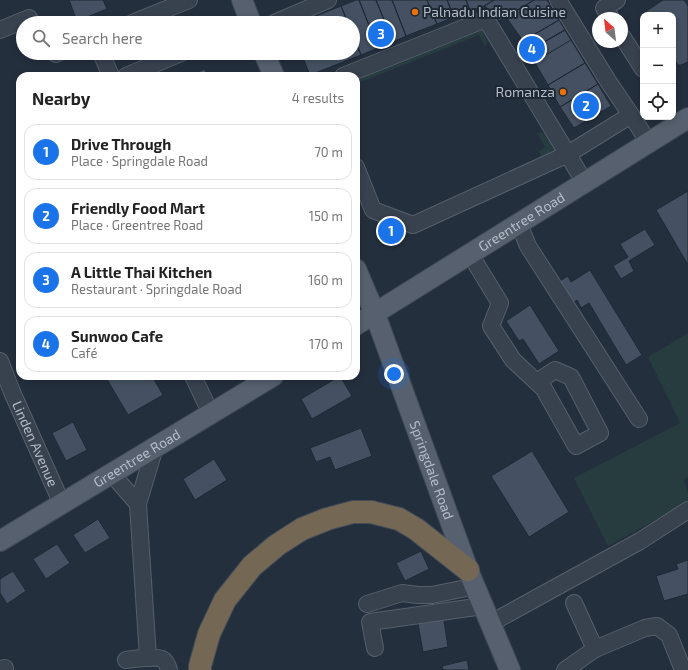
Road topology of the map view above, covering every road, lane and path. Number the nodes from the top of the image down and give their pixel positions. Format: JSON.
{"nodes":[{"id":1,"x":189,"y":0,"type":"edge"},
{"id":2,"x":242,"y":0,"type":"edge"},
{"id":3,"x":328,"y":0,"type":"edge"},
{"id":4,"x":558,"y":0,"type":"edge"},
{"id":5,"x":617,"y":0,"type":"edge"},
{"id":6,"x":607,"y":12,"type":"edge"},
{"id":7,"x":149,"y":16,"type":"edge"},
{"id":8,"x":248,"y":16,"type":"edge"},
{"id":9,"x":290,"y":16,"type":"edge"},
{"id":10,"x":16,"y":24,"type":"edge"},
{"id":11,"x":0,"y":30,"type":"edge"},
{"id":12,"x":628,"y":45,"type":"edge"},
{"id":13,"x":104,"y":60,"type":"edge"},
{"id":14,"x":164,"y":60,"type":"edge"},
{"id":15,"x":267,"y":60,"type":"edge"},
{"id":16,"x":640,"y":64,"type":"edge"},
{"id":17,"x":109,"y":72,"type":"edge"},
{"id":18,"x":136,"y":72,"type":"edge"},
{"id":19,"x":272,"y":72,"type":"edge"},
{"id":20,"x":353,"y":72,"type":"edge"},
{"id":21,"x":631,"y":115,"type":"junction"},
{"id":22,"x":680,"y":120,"type":"edge"},
{"id":23,"x":649,"y":143,"type":"junction"},
{"id":24,"x":568,"y":154,"type":"junction"},
{"id":25,"x":360,"y":178,"type":"edge"},
{"id":26,"x":585,"y":183,"type":"junction"},
{"id":27,"x":519,"y":224,"type":"junction"},
{"id":28,"x":470,"y":254,"type":"junction"},
{"id":29,"x":360,"y":279,"type":"edge"},
{"id":30,"x":375,"y":314,"type":"junction"},
{"id":31,"x":360,"y":323,"type":"edge"},
{"id":32,"x":0,"y":361,"type":"edge"},
{"id":33,"x":195,"y":380,"type":"edge"},
{"id":34,"x":266,"y":380,"type":"edge"},
{"id":35,"x":537,"y":382,"type":"junction"},
{"id":36,"x":211,"y":414,"type":"junction"},
{"id":37,"x":639,"y":419,"type":"dead end"},
{"id":38,"x":155,"y":448,"type":"junction"},
{"id":39,"x":112,"y":474,"type":"junction"},
{"id":40,"x":62,"y":504,"type":"junction"},
{"id":41,"x":138,"y":504,"type":"junction"},
{"id":42,"x":688,"y":510,"type":"edge"},
{"id":43,"x":0,"y":541,"type":"edge"},
{"id":44,"x":472,"y":578,"type":"junction"},
{"id":45,"x":574,"y":602,"type":"dead end"},
{"id":46,"x":367,"y":604,"type":"dead end"},
{"id":47,"x":487,"y":614,"type":"junction"},
{"id":48,"x":375,"y":648,"type":"dead end"},
{"id":49,"x":596,"y":649,"type":"junction"},
{"id":50,"x":148,"y":658,"type":"junction"},
{"id":51,"x":126,"y":660,"type":"dead end"},
{"id":52,"x":570,"y":669,"type":"edge"},
{"id":53,"x":169,"y":670,"type":"edge"},
{"id":54,"x":200,"y":670,"type":"edge"},
{"id":55,"x":510,"y":670,"type":"edge"},
{"id":56,"x":683,"y":670,"type":"edge"}],
"edges":[{"from":1,"to":7,"type":"street"},
{"from":2,"to":8,"type":"main road"},
{"from":3,"to":9,"type":"street"},
{"from":4,"to":21,"type":"street"},
{"from":5,"to":6,"type":"street"},
{"from":10,"to":11,"type":"street"},
{"from":12,"to":16,"type":"street"},
{"from":13,"to":17,"type":"street"},
{"from":14,"to":18,"type":"street"},
{"from":15,"to":19,"type":"main road"},
{"from":20,"to":24,"type":"street"},
{"from":21,"to":23,"type":"street"},
{"from":21,"to":24,"type":"street"},
{"from":22,"to":23,"type":"main road","name":"Greentree Road"},
{"from":23,"to":26,"type":"main road","name":"Greentree Road"},
{"from":24,"to":25,"type":"street"},
{"from":24,"to":26,"type":"street"},
{"from":26,"to":27,"type":"main road","name":"Greentree Road"},
{"from":27,"to":28,"type":"main road","name":"Greentree Road"},
{"from":27,"to":37,"type":"street"},
{"from":28,"to":30,"type":"main road","name":"Greentree Road"},
{"from":28,"to":35,"type":"street"},
{"from":29,"to":30,"type":"main road","name":"Springdale Road"},
{"from":30,"to":31,"type":"main road","name":"Greentree Road"},
{"from":30,"to":44,"type":"main road","name":"Springdale Road"},
{"from":32,"to":40,"type":"street","name":"Linden Avenue"},
{"from":33,"to":36,"type":"street"},
{"from":34,"to":36,"type":"main road","name":"Greentree Road"},
{"from":35,"to":35,"type":"street"},
{"from":36,"to":38,"type":"main road","name":"Greentree Road"},
{"from":38,"to":39,"type":"main road","name":"Greentree Road"},
{"from":38,"to":41,"type":"street"},
{"from":39,"to":40,"type":"main road","name":"Greentree Road"},
{"from":39,"to":41,"type":"street"},
{"from":40,"to":43,"type":"main road","name":"Greentree Road"},
{"from":41,"to":50,"type":"street"},
{"from":42,"to":47,"type":"street"},
{"from":44,"to":46,"type":"street"},
{"from":44,"to":47,"type":"main road","name":"Springdale Road"},
{"from":44,"to":54,"type":"highway"},
{"from":45,"to":49,"type":"street"},
{"from":47,"to":48,"type":"street"},
{"from":47,"to":55,"type":"main road","name":"Springdale Road"},
{"from":49,"to":52,"type":"street"},
{"from":49,"to":56,"type":"street"},
{"from":50,"to":51,"type":"street"},
{"from":50,"to":53,"type":"street"}]}
